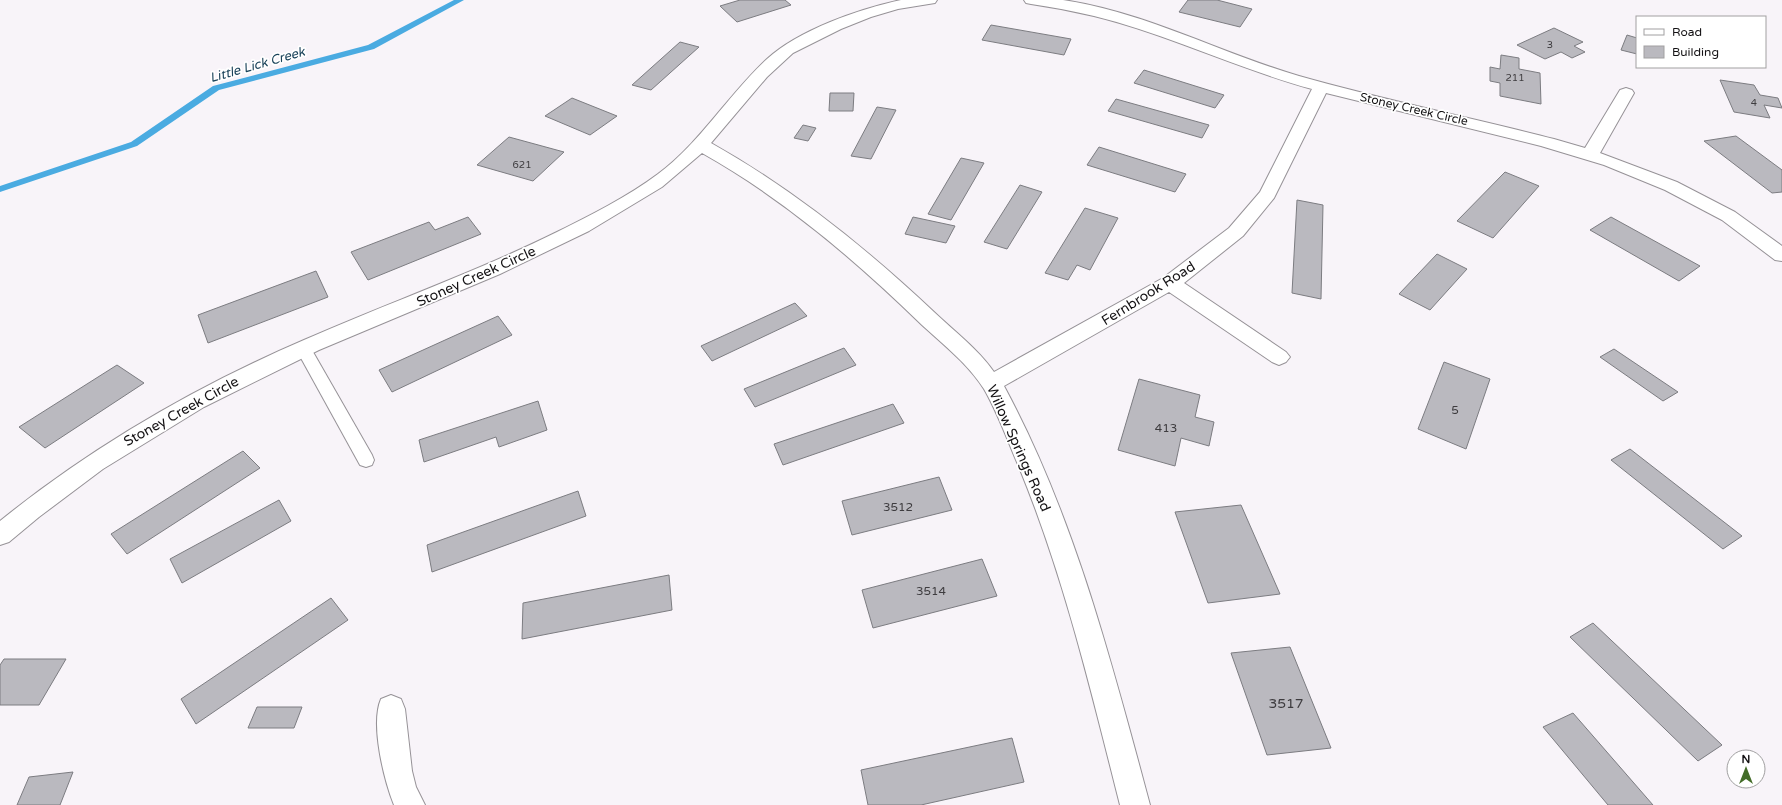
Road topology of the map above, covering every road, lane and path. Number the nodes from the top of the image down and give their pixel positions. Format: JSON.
{"nodes":[{"id":1,"x":930,"y":0,"type":"edge"},
{"id":2,"x":1031,"y":0,"type":"edge"},
{"id":3,"x":1321,"y":87,"type":"junction"},
{"id":4,"x":1626,"y":94,"type":"dead end"},
{"id":5,"x":701,"y":145,"type":"junction"},
{"id":6,"x":1590,"y":155,"type":"junction"},
{"id":7,"x":1782,"y":255,"type":"edge"},
{"id":8,"x":1170,"y":283,"type":"junction"},
{"id":9,"x":304,"y":349,"type":"junction"},
{"id":10,"x":1279,"y":356,"type":"dead end"},
{"id":11,"x":991,"y":383,"type":"junction"},
{"id":12,"x":366,"y":460,"type":"dead end"},
{"id":13,"x":0,"y":535,"type":"edge"},
{"id":14,"x":391,"y":709,"type":"dead end"},
{"id":15,"x":410,"y":805,"type":"edge"},
{"id":16,"x":1135,"y":805,"type":"edge"}],
"edges":[{"from":1,"to":5,"type":"street","name":"Stoney Creek Circle"},
{"from":2,"to":3,"type":"street","name":"Stoney Creek Circle"},
{"from":3,"to":6,"type":"street","name":"Stoney Creek Circle"},
{"from":3,"to":8,"type":"street","name":"Fernbrook Road"},
{"from":4,"to":6,"type":"street"},
{"from":5,"to":9,"type":"street","name":"Stoney Creek Circle"},
{"from":5,"to":11,"type":"street","name":"Willow Springs Road"},
{"from":6,"to":7,"type":"street","name":"Stoney Creek Circle"},
{"from":8,"to":10,"type":"street"},
{"from":8,"to":11,"type":"street","name":"Fernbrook Road"},
{"from":9,"to":12,"type":"lane"},
{"from":9,"to":13,"type":"street","name":"Stoney Creek Circle"},
{"from":11,"to":16,"type":"street","name":"Willow Springs Road"},
{"from":14,"to":15,"type":"street"}]}
